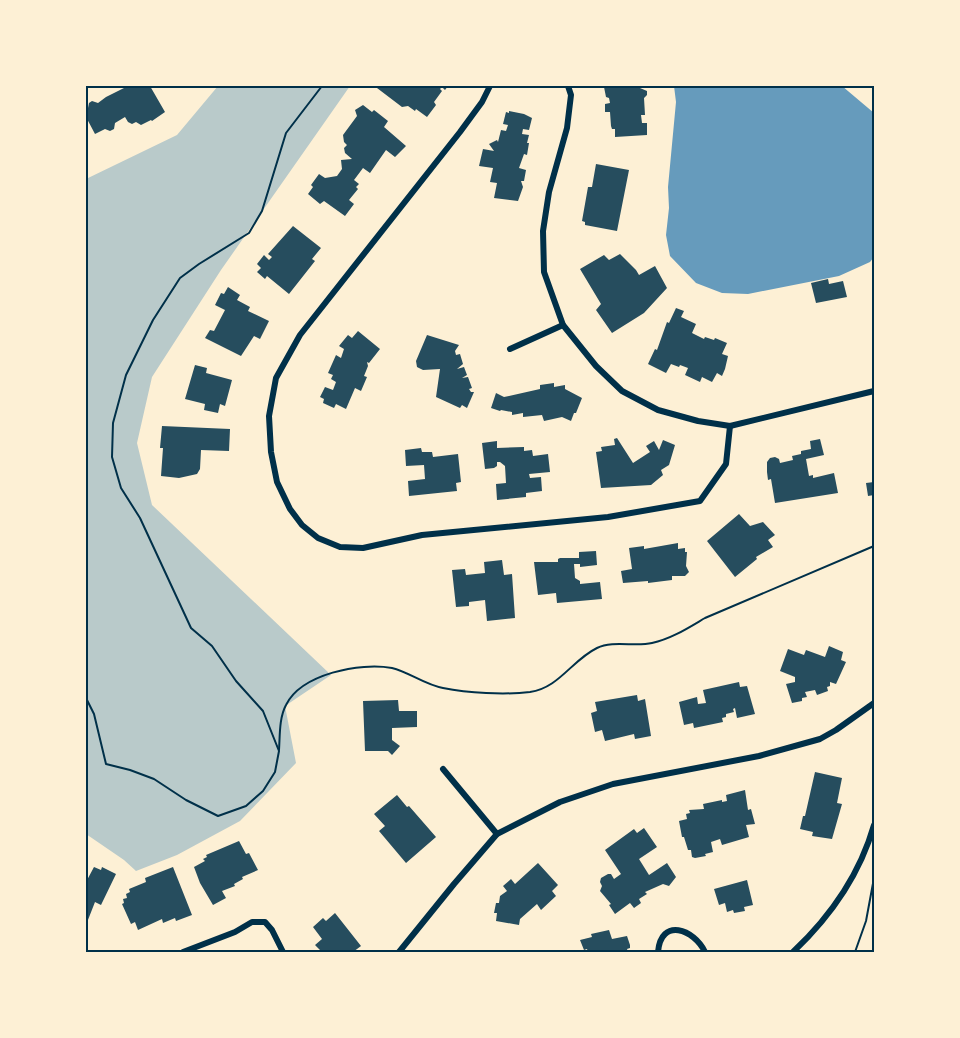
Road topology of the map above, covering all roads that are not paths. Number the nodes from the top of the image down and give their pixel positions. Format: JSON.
{"nodes":[{"id":1,"x":490,"y":86,"type":"edge"},
{"id":2,"x":568,"y":86,"type":"edge"},
{"id":3,"x":563,"y":325,"type":"junction"},
{"id":4,"x":510,"y":349,"type":"dead end"},
{"id":5,"x":874,"y":391,"type":"edge"},
{"id":6,"x":730,"y":426,"type":"junction"},
{"id":7,"x":873,"y":704,"type":"edge"},
{"id":8,"x":874,"y":715,"type":"edge"},
{"id":9,"x":443,"y":770,"type":"dead end"},
{"id":10,"x":874,"y":825,"type":"edge"},
{"id":11,"x":497,"y":834,"type":"junction"},
{"id":12,"x":183,"y":952,"type":"edge"},
{"id":13,"x":283,"y":952,"type":"edge"},
{"id":14,"x":399,"y":952,"type":"edge"},
{"id":15,"x":658,"y":952,"type":"edge"},
{"id":16,"x":705,"y":952,"type":"edge"},
{"id":17,"x":793,"y":952,"type":"edge"}],
"edges":[{"from":1,"to":6,"type":"street"},
{"from":2,"to":3,"type":"street"},
{"from":3,"to":4,"type":"street"},
{"from":3,"to":6,"type":"street"},
{"from":5,"to":6,"type":"street"},
{"from":7,"to":8,"type":"street"},
{"from":7,"to":11,"type":"street"},
{"from":9,"to":11,"type":"street"},
{"from":10,"to":17,"type":"street"},
{"from":11,"to":14,"type":"street"},
{"from":12,"to":13,"type":"street"},
{"from":15,"to":16,"type":"street"}]}
